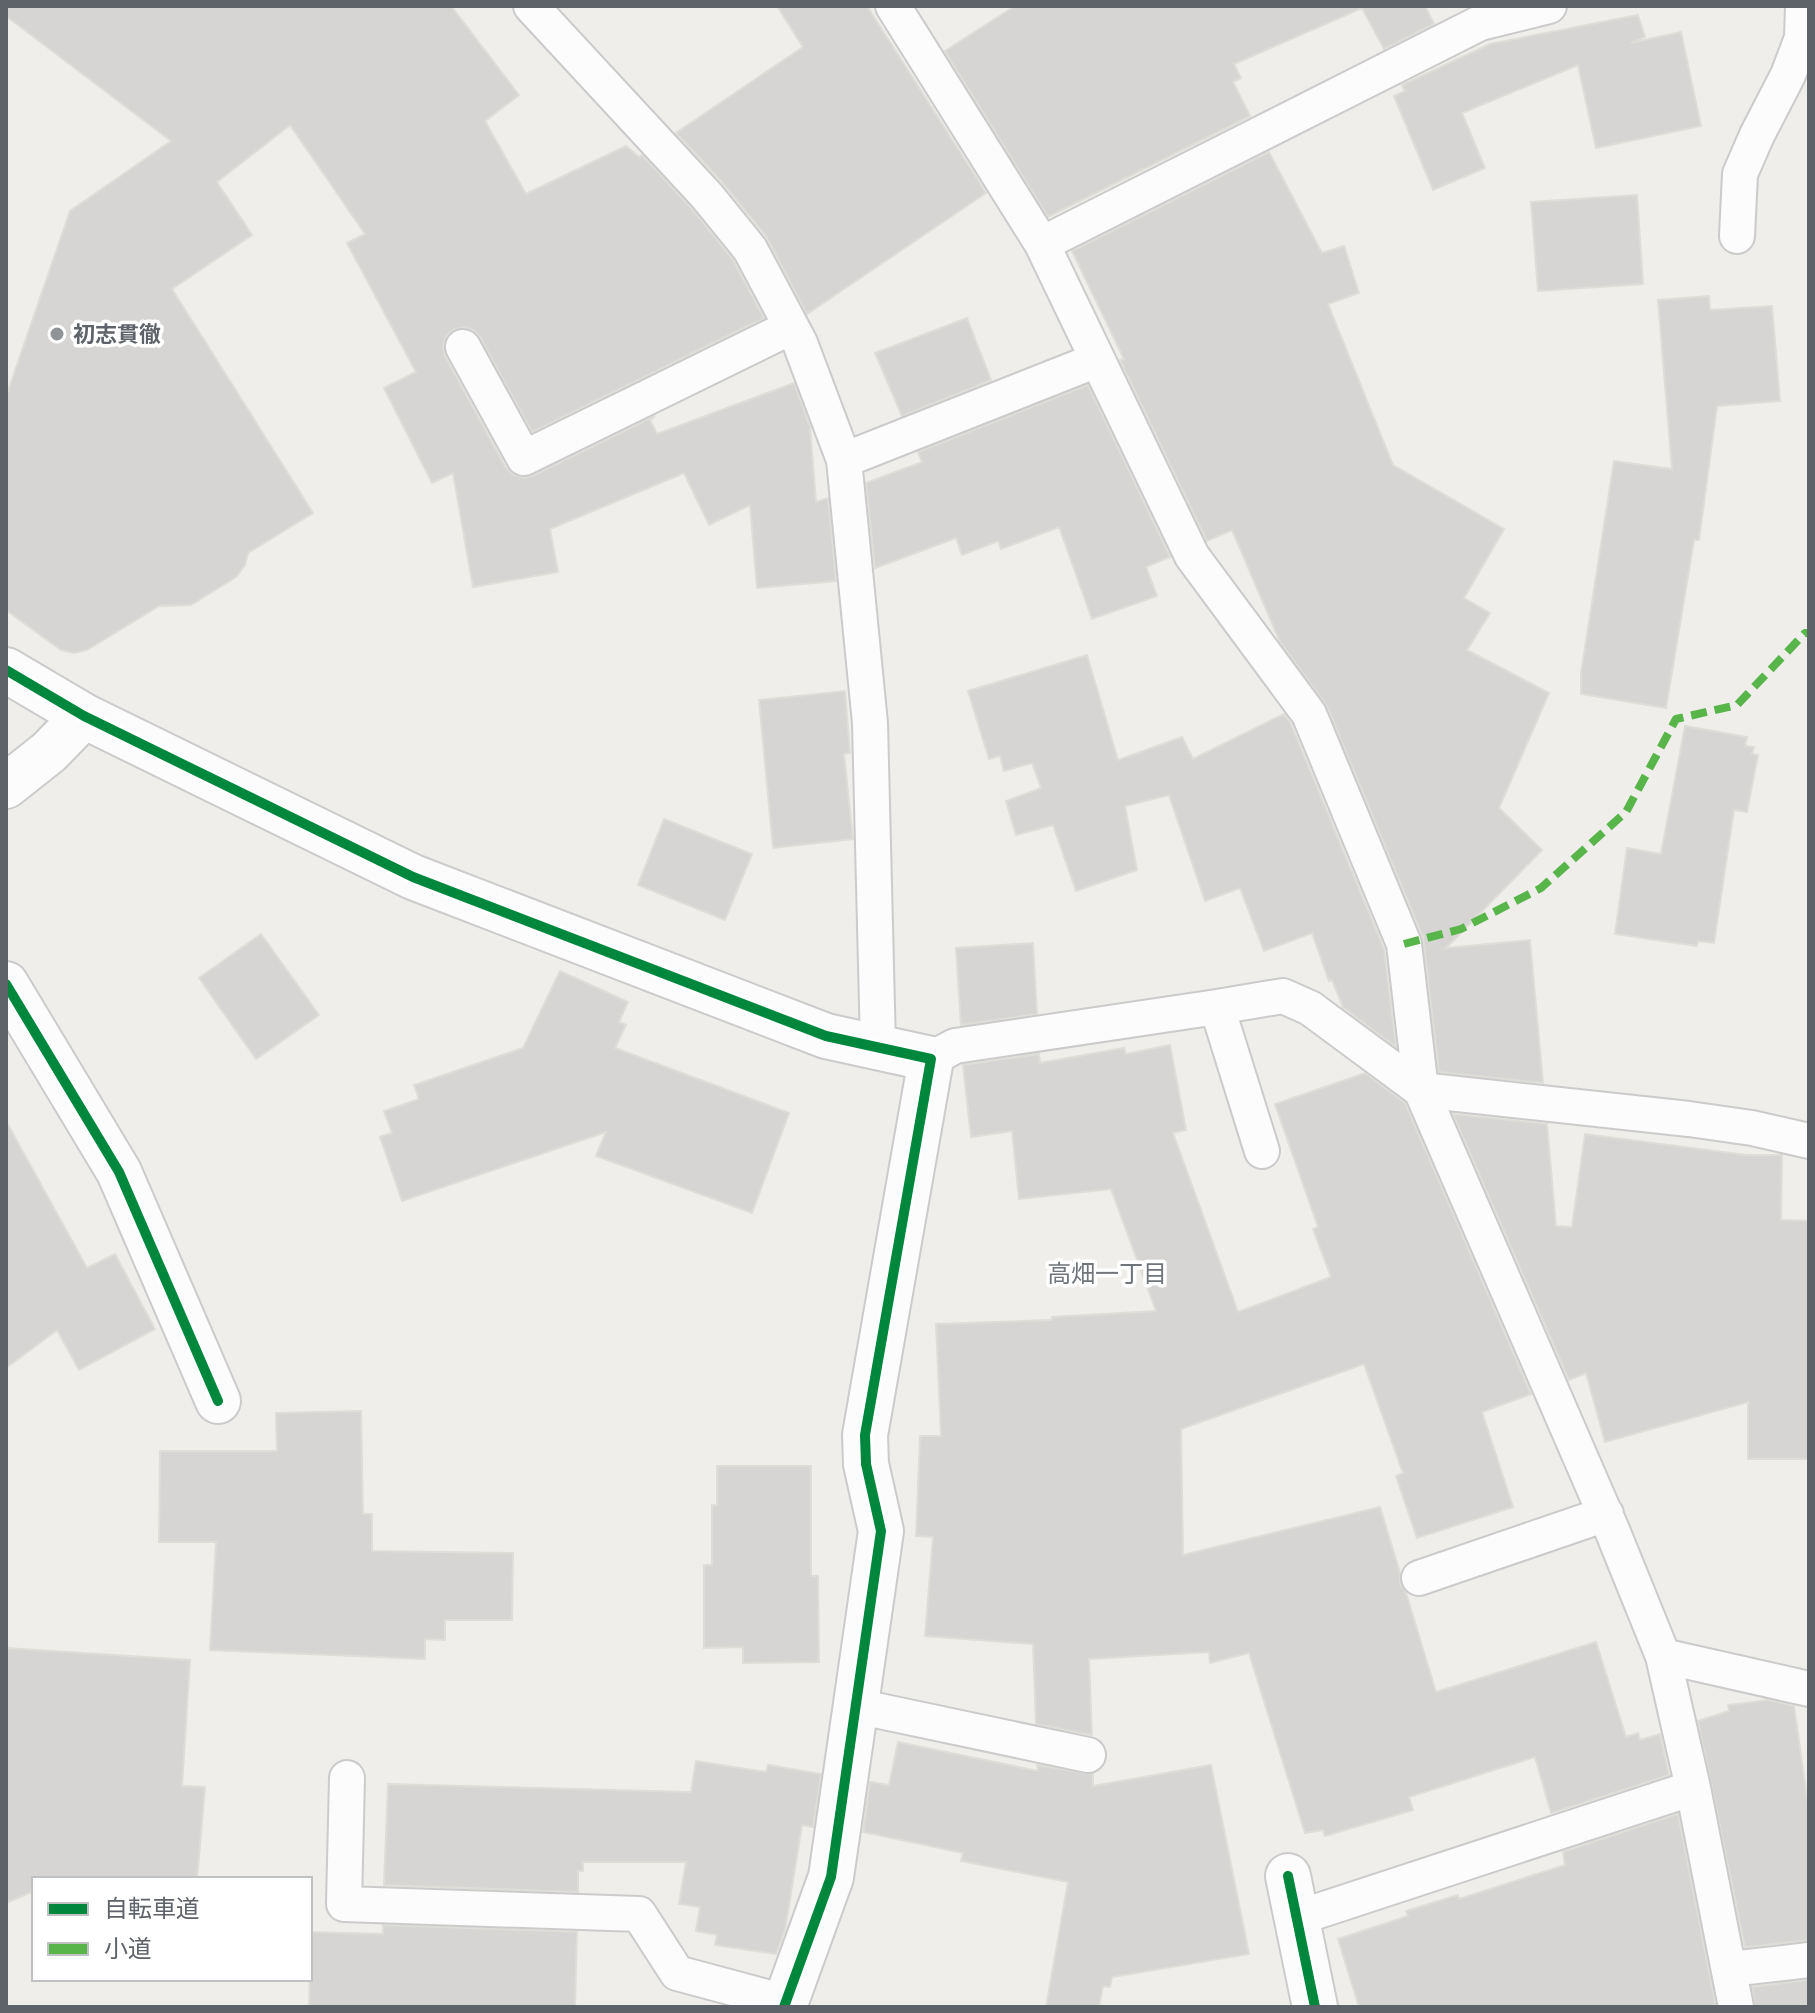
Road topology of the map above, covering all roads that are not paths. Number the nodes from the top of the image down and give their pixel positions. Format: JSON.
{"nodes":[{"id":1,"x":531,"y":6,"type":"edge"},
{"id":2,"x":893,"y":6,"type":"edge"},
{"id":3,"x":1549,"y":6,"type":"edge"},
{"id":4,"x":1803,"y":6,"type":"edge"},
{"id":5,"x":1737,"y":236,"type":"dead end"},
{"id":6,"x":1042,"y":244,"type":"junction"},
{"id":7,"x":791,"y":327,"type":"junction"},
{"id":8,"x":463,"y":347,"type":"dead end"},
{"id":9,"x":1097,"y":360,"type":"junction"},
{"id":10,"x":844,"y":460,"type":"junction"},
{"id":11,"x":6,"y":670,"type":"edge"},
{"id":12,"x":84,"y":716,"type":"junction"},
{"id":13,"x":6,"y":786,"type":"edge"},
{"id":14,"x":6,"y":984,"type":"edge"},
{"id":15,"x":1217,"y":1007,"type":"junction"},
{"id":16,"x":878,"y":1046,"type":"junction"},
{"id":17,"x":931,"y":1059,"type":"junction"},
{"id":18,"x":1421,"y":1090,"type":"junction"},
{"id":19,"x":1809,"y":1141,"type":"edge"},
{"id":20,"x":1262,"y":1151,"type":"dead end"},
{"id":21,"x":218,"y":1401,"type":"dead end"},
{"id":22,"x":1606,"y":1514,"type":"junction"},
{"id":23,"x":1419,"y":1578,"type":"dead end"},
{"id":24,"x":1663,"y":1656,"type":"junction"},
{"id":25,"x":1809,"y":1689,"type":"edge"},
{"id":26,"x":856,"y":1706,"type":"junction"},
{"id":27,"x":1088,"y":1755,"type":"dead end"},
{"id":28,"x":347,"y":1778,"type":"dead end"},
{"id":29,"x":1693,"y":1788,"type":"junction"},
{"id":30,"x":1288,"y":1876,"type":"dead end"},
{"id":31,"x":1297,"y":1918,"type":"junction"},
{"id":32,"x":1809,"y":1960,"type":"edge"},
{"id":33,"x":1730,"y":1969,"type":"junction"},
{"id":34,"x":785,"y":2005,"type":"edge"},
{"id":35,"x":1315,"y":2007,"type":"edge"},
{"id":36,"x":1736,"y":2007,"type":"edge"}],
"edges":[{"from":1,"to":7,"type":"lane"},
{"from":2,"to":6,"type":"lane"},
{"from":3,"to":6,"type":"lane"},
{"from":4,"to":5,"type":"lane"},
{"from":6,"to":9,"type":"lane"},
{"from":7,"to":8,"type":"lane"},
{"from":7,"to":10,"type":"lane"},
{"from":9,"to":10,"type":"lane"},
{"from":9,"to":18,"type":"lane"},
{"from":10,"to":16,"type":"lane"},
{"from":11,"to":12,"type":"street"},
{"from":12,"to":13,"type":"street"},
{"from":12,"to":16,"type":"street"},
{"from":14,"to":21,"type":"street"},
{"from":15,"to":17,"type":"lane"},
{"from":15,"to":18,"type":"lane"},
{"from":15,"to":20,"type":"lane"},
{"from":16,"to":17,"type":"street"},
{"from":17,"to":26,"type":"street"},
{"from":18,"to":19,"type":"lane"},
{"from":18,"to":22,"type":"lane"},
{"from":22,"to":23,"type":"lane"},
{"from":22,"to":24,"type":"lane"},
{"from":24,"to":25,"type":"lane"},
{"from":24,"to":29,"type":"lane"},
{"from":26,"to":27,"type":"lane"},
{"from":26,"to":34,"type":"street"},
{"from":28,"to":34,"type":"lane"},
{"from":29,"to":31,"type":"lane"},
{"from":29,"to":33,"type":"lane"},
{"from":30,"to":31,"type":"street"},
{"from":31,"to":35,"type":"street"},
{"from":32,"to":33,"type":"lane"},
{"from":33,"to":36,"type":"lane"}]}
